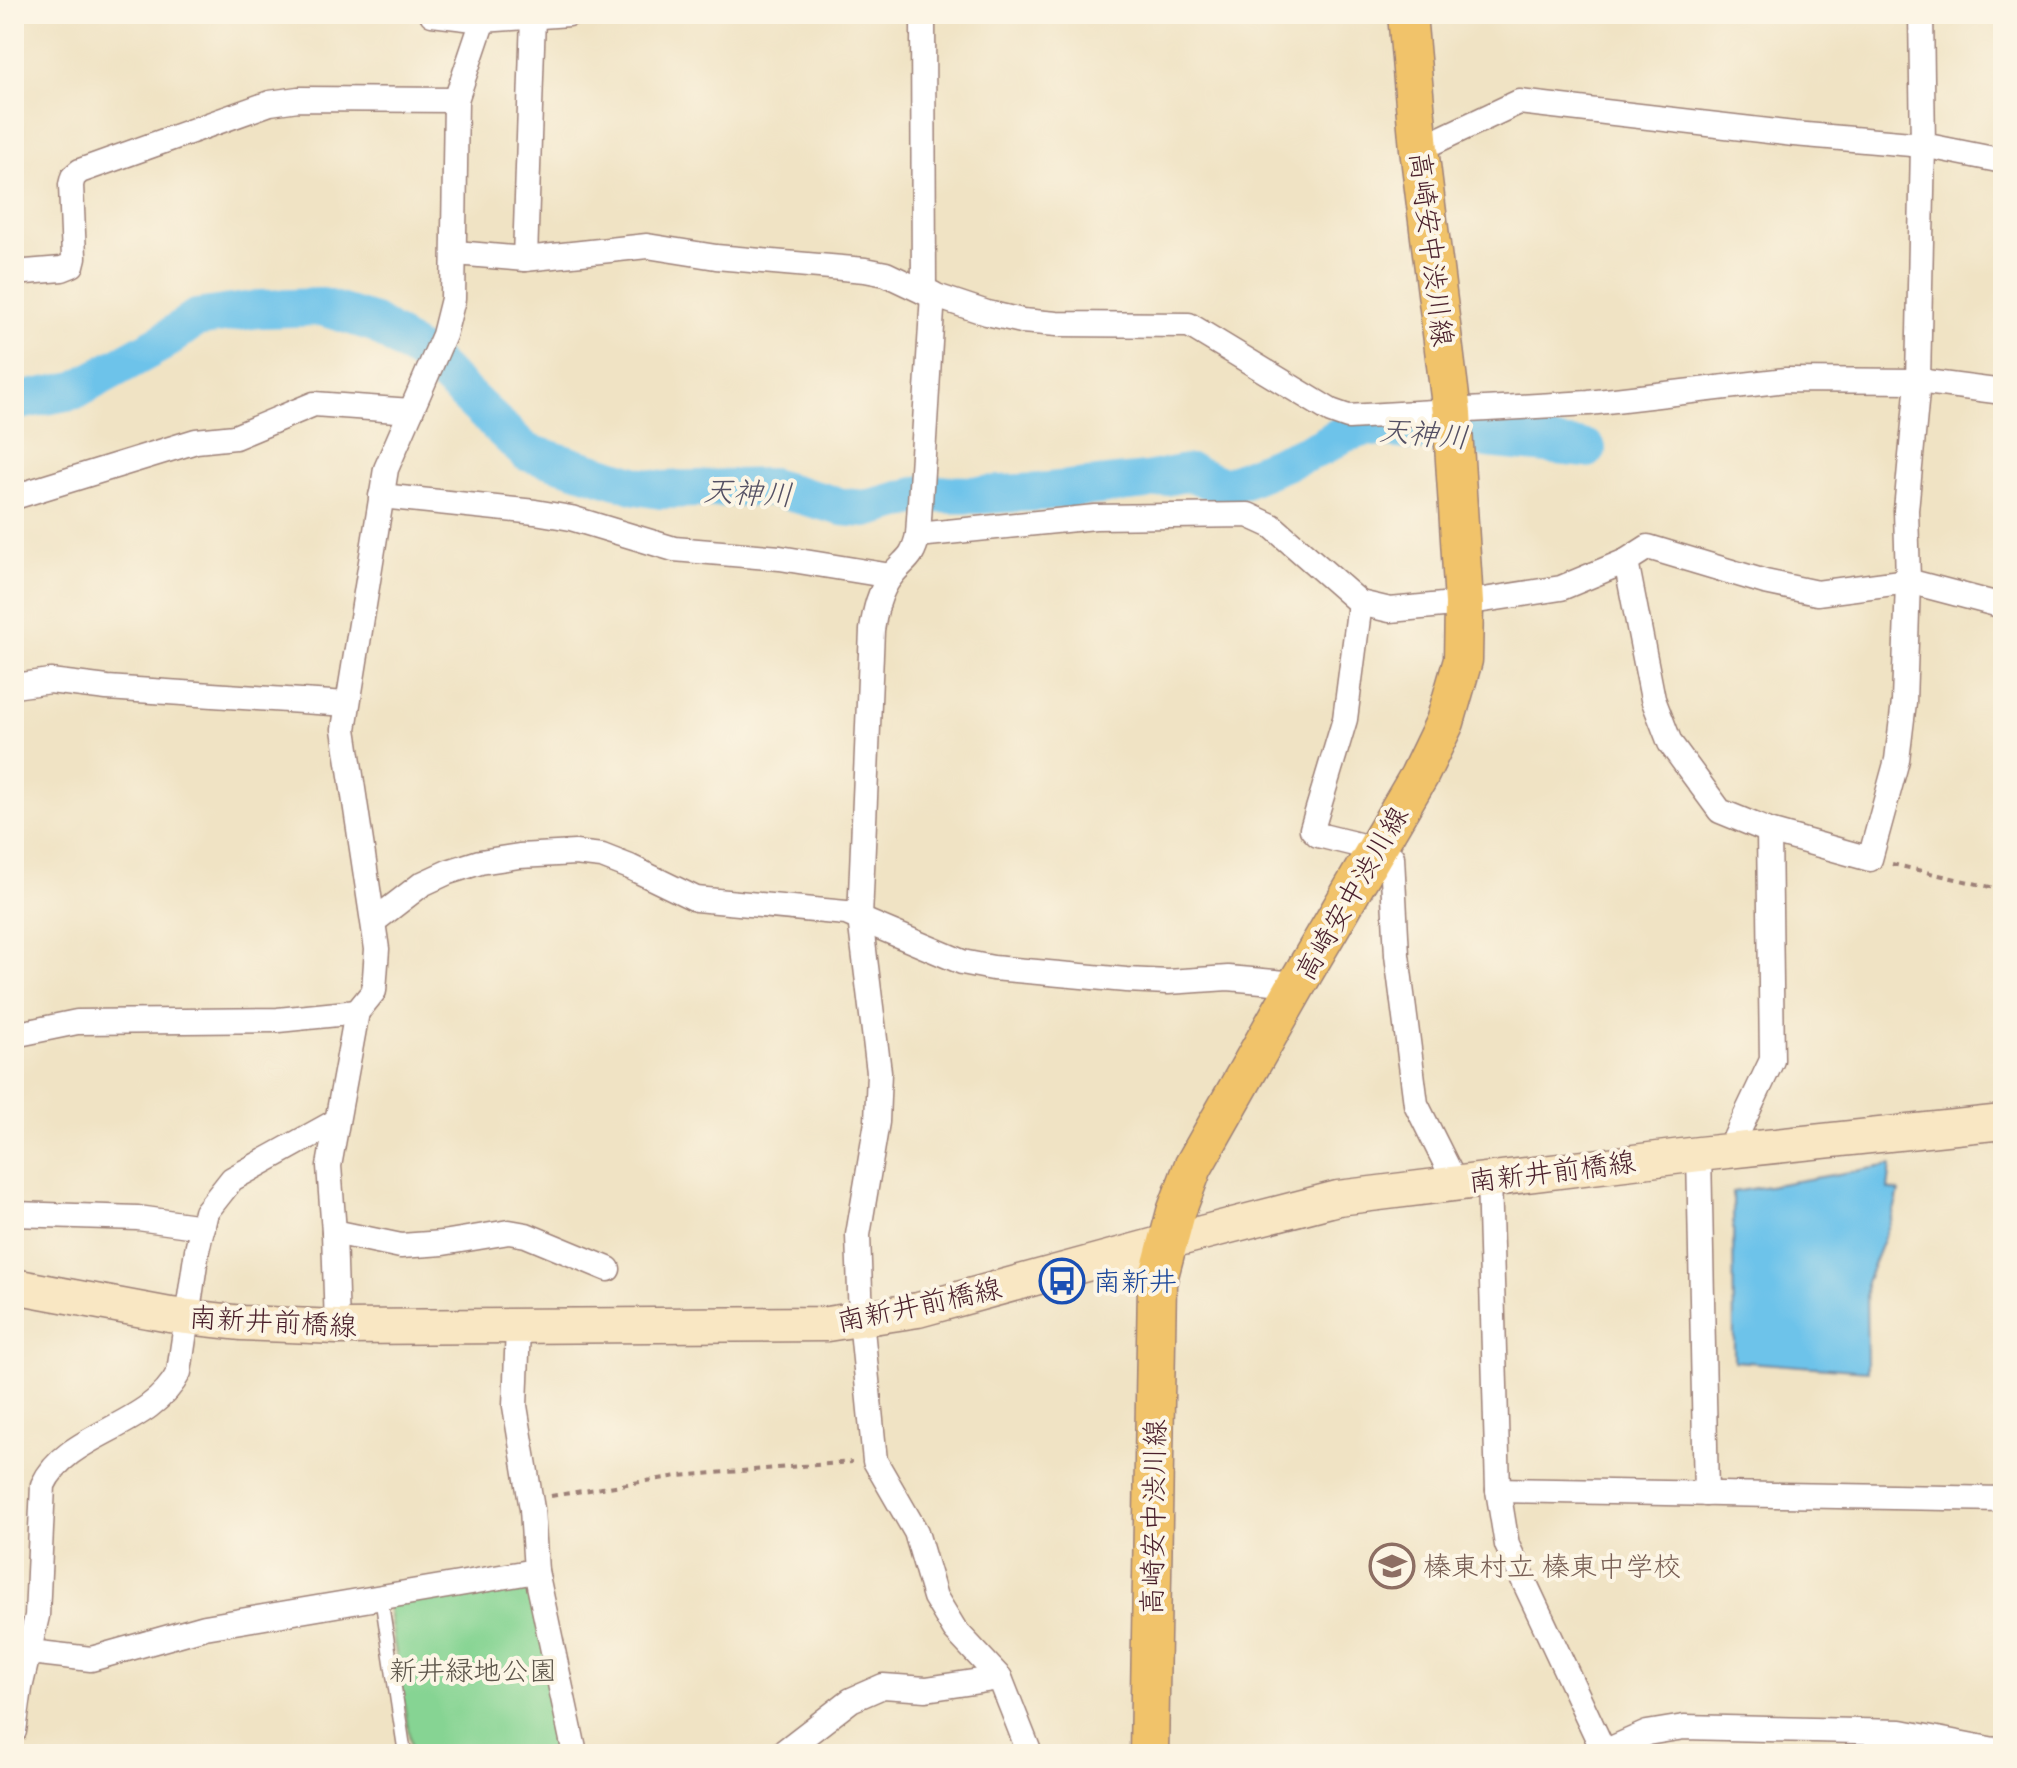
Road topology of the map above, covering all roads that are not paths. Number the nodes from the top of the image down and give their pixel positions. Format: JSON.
{"nodes":[{"id":1,"x":432,"y":14,"type":"edge"},
{"id":2,"x":569,"y":14,"type":"edge"},
{"id":3,"x":923,"y":14,"type":"edge"},
{"id":4,"x":1407,"y":14,"type":"edge"},
{"id":5,"x":1921,"y":14,"type":"edge"},
{"id":6,"x":533,"y":16,"type":"edge"},
{"id":7,"x":483,"y":20,"type":"junction"},
{"id":8,"x":456,"y":100,"type":"junction"},
{"id":9,"x":1923,"y":145,"type":"junction"},
{"id":10,"x":1419,"y":149,"type":"junction"},
{"id":11,"x":2003,"y":161,"type":"edge"},
{"id":12,"x":456,"y":253,"type":"junction"},
{"id":13,"x":525,"y":259,"type":"junction"},
{"id":14,"x":14,"y":273,"type":"edge"},
{"id":15,"x":928,"y":293,"type":"junction"},
{"id":16,"x":1918,"y":381,"type":"junction"},
{"id":17,"x":2003,"y":392,"type":"edge"},
{"id":18,"x":411,"y":411,"type":"junction"},
{"id":19,"x":1453,"y":428,"type":"junction"},
{"id":20,"x":381,"y":496,"type":"junction"},
{"id":21,"x":14,"y":497,"type":"edge"},
{"id":22,"x":918,"y":535,"type":"junction"},
{"id":23,"x":1626,"y":561,"type":"junction"},
{"id":24,"x":891,"y":576,"type":"junction"},
{"id":25,"x":1908,"y":581,"type":"junction"},
{"id":26,"x":1360,"y":603,"type":"junction"},
{"id":27,"x":1464,"y":603,"type":"junction"},
{"id":28,"x":2003,"y":606,"type":"edge"},
{"id":29,"x":14,"y":686,"type":"edge"},
{"id":30,"x":347,"y":704,"type":"junction"},
{"id":31,"x":1769,"y":831,"type":"junction"},
{"id":32,"x":1375,"y":849,"type":"junction"},
{"id":33,"x":860,"y":918,"type":"junction"},
{"id":34,"x":374,"y":921,"type":"junction"},
{"id":35,"x":1297,"y":984,"type":"junction"},
{"id":36,"x":357,"y":1012,"type":"junction"},
{"id":37,"x":14,"y":1035,"type":"edge"},
{"id":38,"x":335,"y":1122,"type":"junction"},
{"id":39,"x":2003,"y":1122,"type":"edge"},
{"id":40,"x":1714,"y":1152,"type":"junction"},
{"id":41,"x":1489,"y":1178,"type":"junction"},
{"id":42,"x":1455,"y":1182,"type":"junction"},
{"id":43,"x":14,"y":1214,"type":"edge"},
{"id":44,"x":203,"y":1227,"type":"junction"},
{"id":45,"x":334,"y":1232,"type":"junction"},
{"id":46,"x":1167,"y":1242,"type":"junction"},
{"id":47,"x":608,"y":1269,"type":"dead end"},
{"id":48,"x":14,"y":1286,"type":"edge"},
{"id":49,"x":187,"y":1317,"type":"junction"},
{"id":50,"x":861,"y":1319,"type":"junction"},
{"id":51,"x":337,"y":1327,"type":"junction"},
{"id":52,"x":518,"y":1327,"type":"junction"},
{"id":53,"x":1498,"y":1490,"type":"junction"},
{"id":54,"x":1706,"y":1494,"type":"junction"},
{"id":55,"x":2003,"y":1499,"type":"edge"},
{"id":56,"x":536,"y":1571,"type":"junction"},
{"id":57,"x":381,"y":1597,"type":"junction"},
{"id":58,"x":30,"y":1652,"type":"junction"},
{"id":59,"x":1000,"y":1678,"type":"junction"},
{"id":60,"x":17,"y":1688,"type":"edge"},
{"id":61,"x":14,"y":1731,"type":"edge"},
{"id":62,"x":2003,"y":1748,"type":"edge"},
{"id":63,"x":1605,"y":1753,"type":"edge"},
{"id":64,"x":405,"y":1754,"type":"edge"},
{"id":65,"x":575,"y":1754,"type":"edge"},
{"id":66,"x":781,"y":1754,"type":"edge"},
{"id":67,"x":1030,"y":1754,"type":"edge"},
{"id":68,"x":1149,"y":1754,"type":"edge"}],
"edges":[{"from":1,"to":7,"type":"street"},
{"from":2,"to":6,"type":"street"},
{"from":3,"to":15,"type":"street"},
{"from":4,"to":10,"type":"main road","name":"高崎安中渋川線"},
{"from":5,"to":9,"type":"street"},
{"from":6,"to":7,"type":"street"},
{"from":6,"to":13,"type":"street"},
{"from":7,"to":8,"type":"street"},
{"from":8,"to":12,"type":"street"},
{"from":8,"to":14,"type":"street"},
{"from":9,"to":10,"type":"street"},
{"from":9,"to":11,"type":"street"},
{"from":9,"to":16,"type":"street"},
{"from":10,"to":19,"type":"main road","name":"高崎安中渋川線"},
{"from":12,"to":13,"type":"street"},
{"from":12,"to":18,"type":"street"},
{"from":13,"to":15,"type":"street"},
{"from":15,"to":19,"type":"street"},
{"from":15,"to":22,"type":"street"},
{"from":16,"to":17,"type":"street"},
{"from":16,"to":19,"type":"street"},
{"from":16,"to":25,"type":"street"},
{"from":18,"to":20,"type":"street"},
{"from":18,"to":21,"type":"street"},
{"from":19,"to":27,"type":"main road","name":"高崎安中渋川線"},
{"from":20,"to":24,"type":"street"},
{"from":20,"to":30,"type":"street"},
{"from":22,"to":24,"type":"street"},
{"from":22,"to":26,"type":"street"},
{"from":23,"to":25,"type":"street"},
{"from":23,"to":27,"type":"street"},
{"from":23,"to":31,"type":"street"},
{"from":24,"to":33,"type":"street"},
{"from":25,"to":28,"type":"street"},
{"from":25,"to":31,"type":"street"},
{"from":26,"to":27,"type":"street"},
{"from":26,"to":32,"type":"street"},
{"from":27,"to":32,"type":"main road","name":"高崎安中渋川線"},
{"from":29,"to":30,"type":"street"},
{"from":30,"to":34,"type":"street"},
{"from":31,"to":40,"type":"street"},
{"from":32,"to":35,"type":"main road","name":"高崎安中渋川線"},
{"from":32,"to":42,"type":"street"},
{"from":33,"to":34,"type":"street"},
{"from":33,"to":35,"type":"street"},
{"from":33,"to":50,"type":"street"},
{"from":34,"to":36,"type":"street"},
{"from":35,"to":46,"type":"main road","name":"高崎安中渋川線"},
{"from":36,"to":37,"type":"street"},
{"from":36,"to":38,"type":"street"},
{"from":38,"to":44,"type":"street"},
{"from":38,"to":45,"type":"street"},
{"from":39,"to":40,"type":"main road","name":"南新井前橋線"},
{"from":40,"to":41,"type":"main road","name":"南新井前橋線"},
{"from":40,"to":54,"type":"street"},
{"from":41,"to":42,"type":"main road","name":"南新井前橋線"},
{"from":41,"to":53,"type":"street"},
{"from":42,"to":46,"type":"main road","name":"南新井前橋線"},
{"from":43,"to":44,"type":"street"},
{"from":44,"to":49,"type":"street"},
{"from":45,"to":47,"type":"street"},
{"from":45,"to":51,"type":"street"},
{"from":46,"to":50,"type":"main road","name":"南新井前橋線"},
{"from":46,"to":68,"type":"main road","name":"高崎安中渋川線"},
{"from":48,"to":49,"type":"main road","name":"南新井前橋線"},
{"from":49,"to":51,"type":"main road","name":"南新井前橋線"},
{"from":49,"to":58,"type":"street"},
{"from":50,"to":52,"type":"main road","name":"南新井前橋線"},
{"from":50,"to":59,"type":"street"},
{"from":51,"to":52,"type":"main road","name":"南新井前橋線"},
{"from":52,"to":56,"type":"street"},
{"from":53,"to":54,"type":"street"},
{"from":53,"to":63,"type":"street"},
{"from":54,"to":55,"type":"street"},
{"from":56,"to":57,"type":"street"},
{"from":56,"to":65,"type":"street"},
{"from":57,"to":58,"type":"street"},
{"from":57,"to":64,"type":"lane"},
{"from":58,"to":60,"type":"street"},
{"from":59,"to":66,"type":"street"},
{"from":59,"to":67,"type":"street"},
{"from":60,"to":61,"type":"street"},
{"from":62,"to":63,"type":"street"}]}
